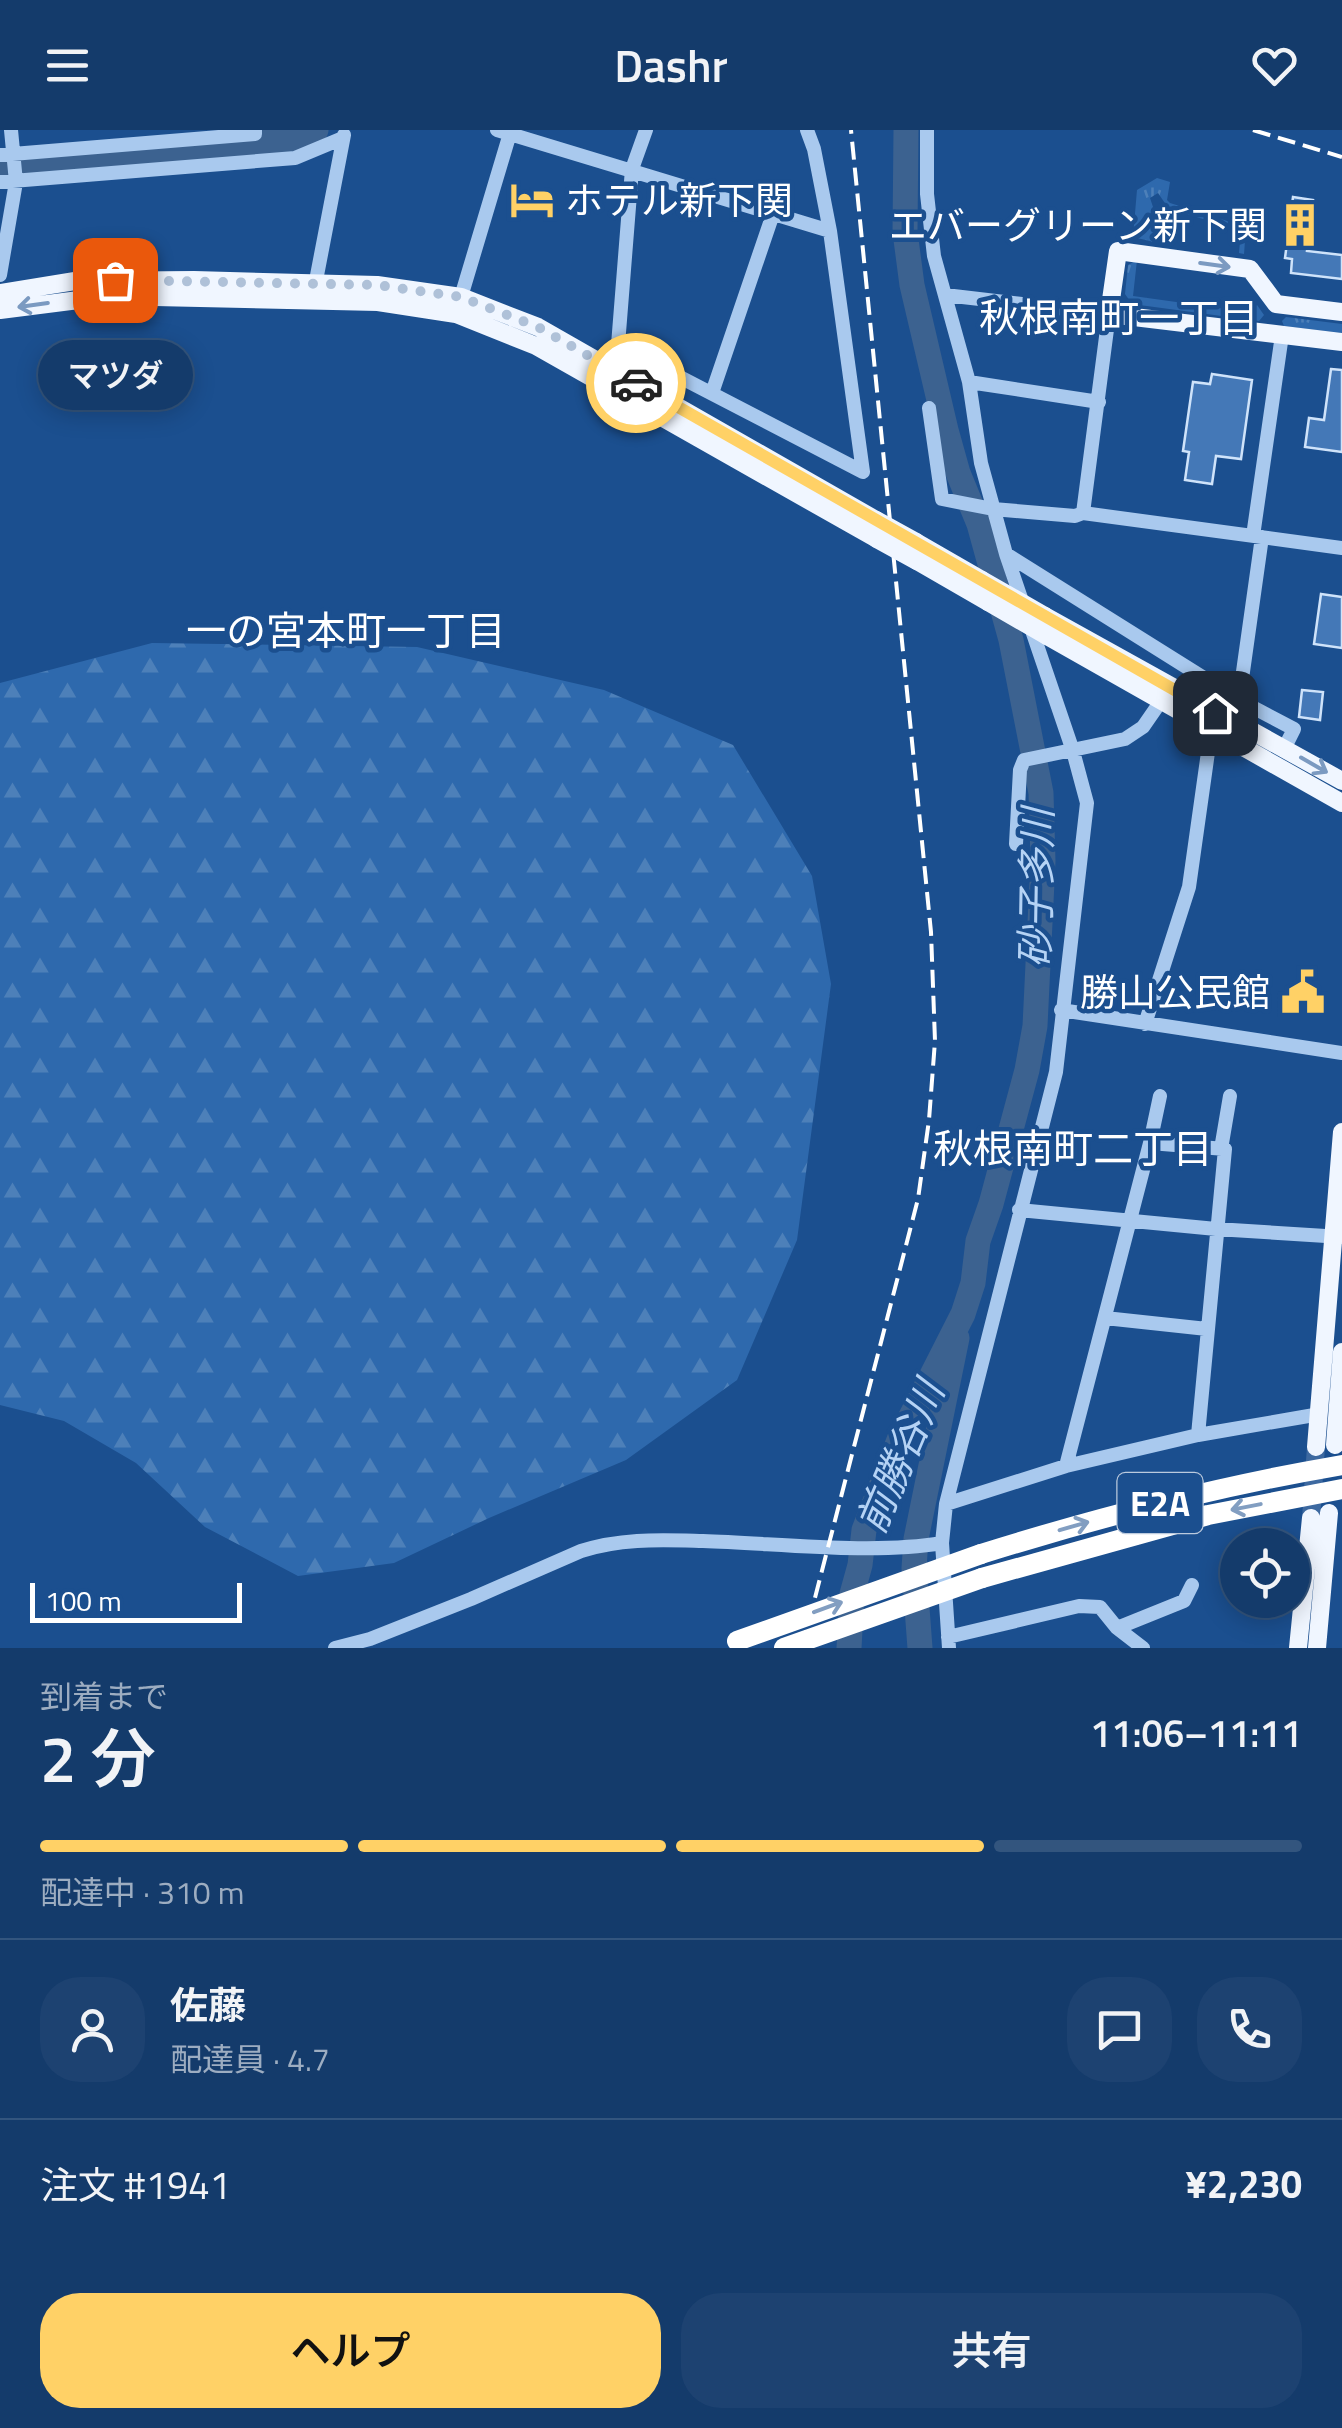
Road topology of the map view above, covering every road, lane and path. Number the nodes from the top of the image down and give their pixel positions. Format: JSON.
{"nodes":[{"id":1,"x":11,"y":130,"type":"edge"},
{"id":2,"x":255,"y":130,"type":"edge"},
{"id":3,"x":646,"y":130,"type":"edge"},
{"id":4,"x":806,"y":130,"type":"edge"},
{"id":5,"x":927,"y":130,"type":"edge"},
{"id":6,"x":506,"y":131,"type":"edge"},
{"id":7,"x":344,"y":134,"type":"edge"},
{"id":8,"x":7,"y":155,"type":"edge"},
{"id":9,"x":632,"y":169,"type":"junction"},
{"id":10,"x":0,"y":182,"type":"edge"},
{"id":11,"x":16,"y":182,"type":"junction"},
{"id":12,"x":773,"y":214,"type":"junction"},
{"id":13,"x":830,"y":231,"type":"junction"},
{"id":14,"x":0,"y":275,"type":"edge"},
{"id":15,"x":0,"y":292,"type":"edge"},
{"id":16,"x":314,"y":292,"type":"junction"},
{"id":17,"x":945,"y":294,"type":"junction"},
{"id":18,"x":1276,"y":304,"type":"junction"},
{"id":19,"x":458,"y":306,"type":"junction"},
{"id":20,"x":0,"y":310,"type":"edge"},
{"id":21,"x":1342,"y":312,"type":"edge"},
{"id":22,"x":1109,"y":314,"type":"junction"},
{"id":23,"x":1275,"y":334,"type":"junction"},
{"id":24,"x":1342,"y":342,"type":"edge"},
{"id":25,"x":969,"y":382,"type":"junction"},
{"id":26,"x":712,"y":393,"type":"junction"},
{"id":27,"x":1099,"y":402,"type":"junction"},
{"id":28,"x":928,"y":408,"type":"dead end"},
{"id":29,"x":988,"y":507,"type":"junction"},
{"id":30,"x":1083,"y":514,"type":"junction"},
{"id":31,"x":1258,"y":537,"type":"junction"},
{"id":32,"x":1342,"y":548,"type":"edge"},
{"id":33,"x":916,"y":551,"type":"junction"},
{"id":34,"x":1006,"y":554,"type":"junction"},
{"id":35,"x":1046,"y":626,"type":"junction"},
{"id":36,"x":1161,"y":700,"type":"junction"},
{"id":37,"x":1240,"y":700,"type":"junction"},
{"id":38,"x":1211,"y":731,"type":"junction"},
{"id":39,"x":1284,"y":748,"type":"junction"},
{"id":40,"x":1073,"y":750,"type":"junction"},
{"id":41,"x":1342,"y":781,"type":"edge"},
{"id":42,"x":1342,"y":803,"type":"edge"},
{"id":43,"x":1016,"y":844,"type":"dead end"},
{"id":44,"x":1062,"y":1010,"type":"junction"},
{"id":45,"x":1145,"y":1024,"type":"junction"},
{"id":46,"x":1342,"y":1053,"type":"edge"},
{"id":47,"x":1160,"y":1096,"type":"dead end"},
{"id":48,"x":1230,"y":1096,"type":"dead end"},
{"id":49,"x":1342,"y":1132,"type":"edge"},
{"id":50,"x":1150,"y":1143,"type":"junction"},
{"id":51,"x":1221,"y":1149,"type":"junction"},
{"id":52,"x":1019,"y":1210,"type":"junction"},
{"id":53,"x":1130,"y":1221,"type":"junction"},
{"id":54,"x":1216,"y":1229,"type":"junction"},
{"id":55,"x":1337,"y":1237,"type":"edge"},
{"id":56,"x":1105,"y":1318,"type":"junction"},
{"id":57,"x":1207,"y":1328,"type":"junction"},
{"id":58,"x":1342,"y":1352,"type":"edge"},
{"id":59,"x":1333,"y":1413,"type":"edge"},
{"id":60,"x":1198,"y":1435,"type":"junction"},
{"id":61,"x":1331,"y":1453,"type":"edge"},
{"id":62,"x":1066,"y":1466,"type":"junction"},
{"id":63,"x":1342,"y":1489,"type":"edge"},
{"id":64,"x":946,"y":1504,"type":"junction"},
{"id":65,"x":936,"y":1544,"type":"junction"},
{"id":66,"x":1192,"y":1586,"type":"dead end"},
{"id":67,"x":948,"y":1636,"type":"edge"},
{"id":68,"x":1123,"y":1637,"type":"edge"},
{"id":69,"x":728,"y":1645,"type":"edge"},
{"id":70,"x":334,"y":1648,"type":"edge"},
{"id":71,"x":784,"y":1648,"type":"edge"},
{"id":72,"x":1143,"y":1648,"type":"edge"},
{"id":73,"x":1298,"y":1648,"type":"edge"},
{"id":74,"x":1317,"y":1648,"type":"edge"}],
"edges":[{"from":1,"to":8,"type":"street"},
{"from":2,"to":8,"type":"street"},
{"from":3,"to":9,"type":"street"},
{"from":4,"to":13,"type":"street"},
{"from":5,"to":17,"type":"street"},
{"from":6,"to":9,"type":"street"},
{"from":6,"to":19,"type":"street"},
{"from":7,"to":11,"type":"street"},
{"from":7,"to":16,"type":"street"},
{"from":8,"to":11,"type":"street"},
{"from":9,"to":12,"type":"street"},
{"from":9,"to":26,"type":"street"},
{"from":10,"to":11,"type":"street"},
{"from":11,"to":14,"type":"street"},
{"from":12,"to":13,"type":"street"},
{"from":12,"to":26,"type":"street"},
{"from":13,"to":26,"type":"street"},
{"from":15,"to":16,"type":"main road"},
{"from":16,"to":19,"type":"main road"},
{"from":16,"to":20,"type":"main road","one_way":true},
{"from":17,"to":22,"type":"street"},
{"from":17,"to":25,"type":"street"},
{"from":18,"to":21,"type":"main road"},
{"from":22,"to":18,"type":"main road","one_way":true},
{"from":18,"to":23,"type":"main road"},
{"from":19,"to":33,"type":"main road","bridge":true},
{"from":22,"to":23,"type":"main road"},
{"from":22,"to":27,"type":"street"},
{"from":23,"to":24,"type":"main road"},
{"from":23,"to":31,"type":"street"},
{"from":25,"to":27,"type":"street"},
{"from":25,"to":29,"type":"street"},
{"from":27,"to":30,"type":"street"},
{"from":28,"to":29,"type":"street"},
{"from":29,"to":30,"type":"street"},
{"from":29,"to":34,"type":"street"},
{"from":30,"to":31,"type":"street"},
{"from":31,"to":32,"type":"street"},
{"from":31,"to":37,"type":"street"},
{"from":33,"to":35,"type":"main road","bridge":true},
{"from":33,"to":35,"type":"main road","bridge":true},
{"from":34,"to":37,"type":"street"},
{"from":34,"to":40,"type":"street"},
{"from":35,"to":36,"type":"main road"},
{"from":35,"to":39,"type":"main road"},
{"from":36,"to":38,"type":"main road"},
{"from":36,"to":40,"type":"street"},
{"from":37,"to":39,"type":"street"},
{"from":38,"to":42,"type":"main road"},
{"from":38,"to":45,"type":"street"},
{"from":39,"to":41,"type":"main road","one_way":true},
{"from":40,"to":43,"type":"street"},
{"from":40,"to":44,"type":"street"},
{"from":44,"to":45,"type":"street"},
{"from":44,"to":52,"type":"street"},
{"from":45,"to":46,"type":"street"},
{"from":47,"to":50,"type":"street"},
{"from":48,"to":51,"type":"street"},
{"from":49,"to":55,"type":"main road"},
{"from":50,"to":51,"type":"street"},
{"from":50,"to":53,"type":"street"},
{"from":51,"to":54,"type":"street"},
{"from":52,"to":53,"type":"street"},
{"from":52,"to":64,"type":"street"},
{"from":53,"to":54,"type":"street"},
{"from":53,"to":56,"type":"street"},
{"from":54,"to":55,"type":"street"},
{"from":54,"to":57,"type":"street"},
{"from":55,"to":59,"type":"main road"},
{"from":56,"to":57,"type":"street"},
{"from":56,"to":62,"type":"street"},
{"from":57,"to":60,"type":"street"},
{"from":58,"to":59,"type":"main road"},
{"from":59,"to":60,"type":"street"},
{"from":59,"to":61,"type":"main road"},
{"from":60,"to":62,"type":"street"},
{"from":69,"to":61,"type":"highway","number":"E2A","one_way":true,"bridge":true},
{"from":62,"to":64,"type":"street"},
{"from":63,"to":71,"type":"highway","number":"E2A","one_way":true,"bridge":true},
{"from":64,"to":65,"type":"street"},
{"from":65,"to":67,"type":"street"},
{"from":65,"to":70,"type":"street"},
{"from":66,"to":68,"type":"street"},
{"from":67,"to":68,"type":"street"},
{"from":68,"to":72,"type":"street"},
{"from":73,"to":74,"type":"main road"}]}
